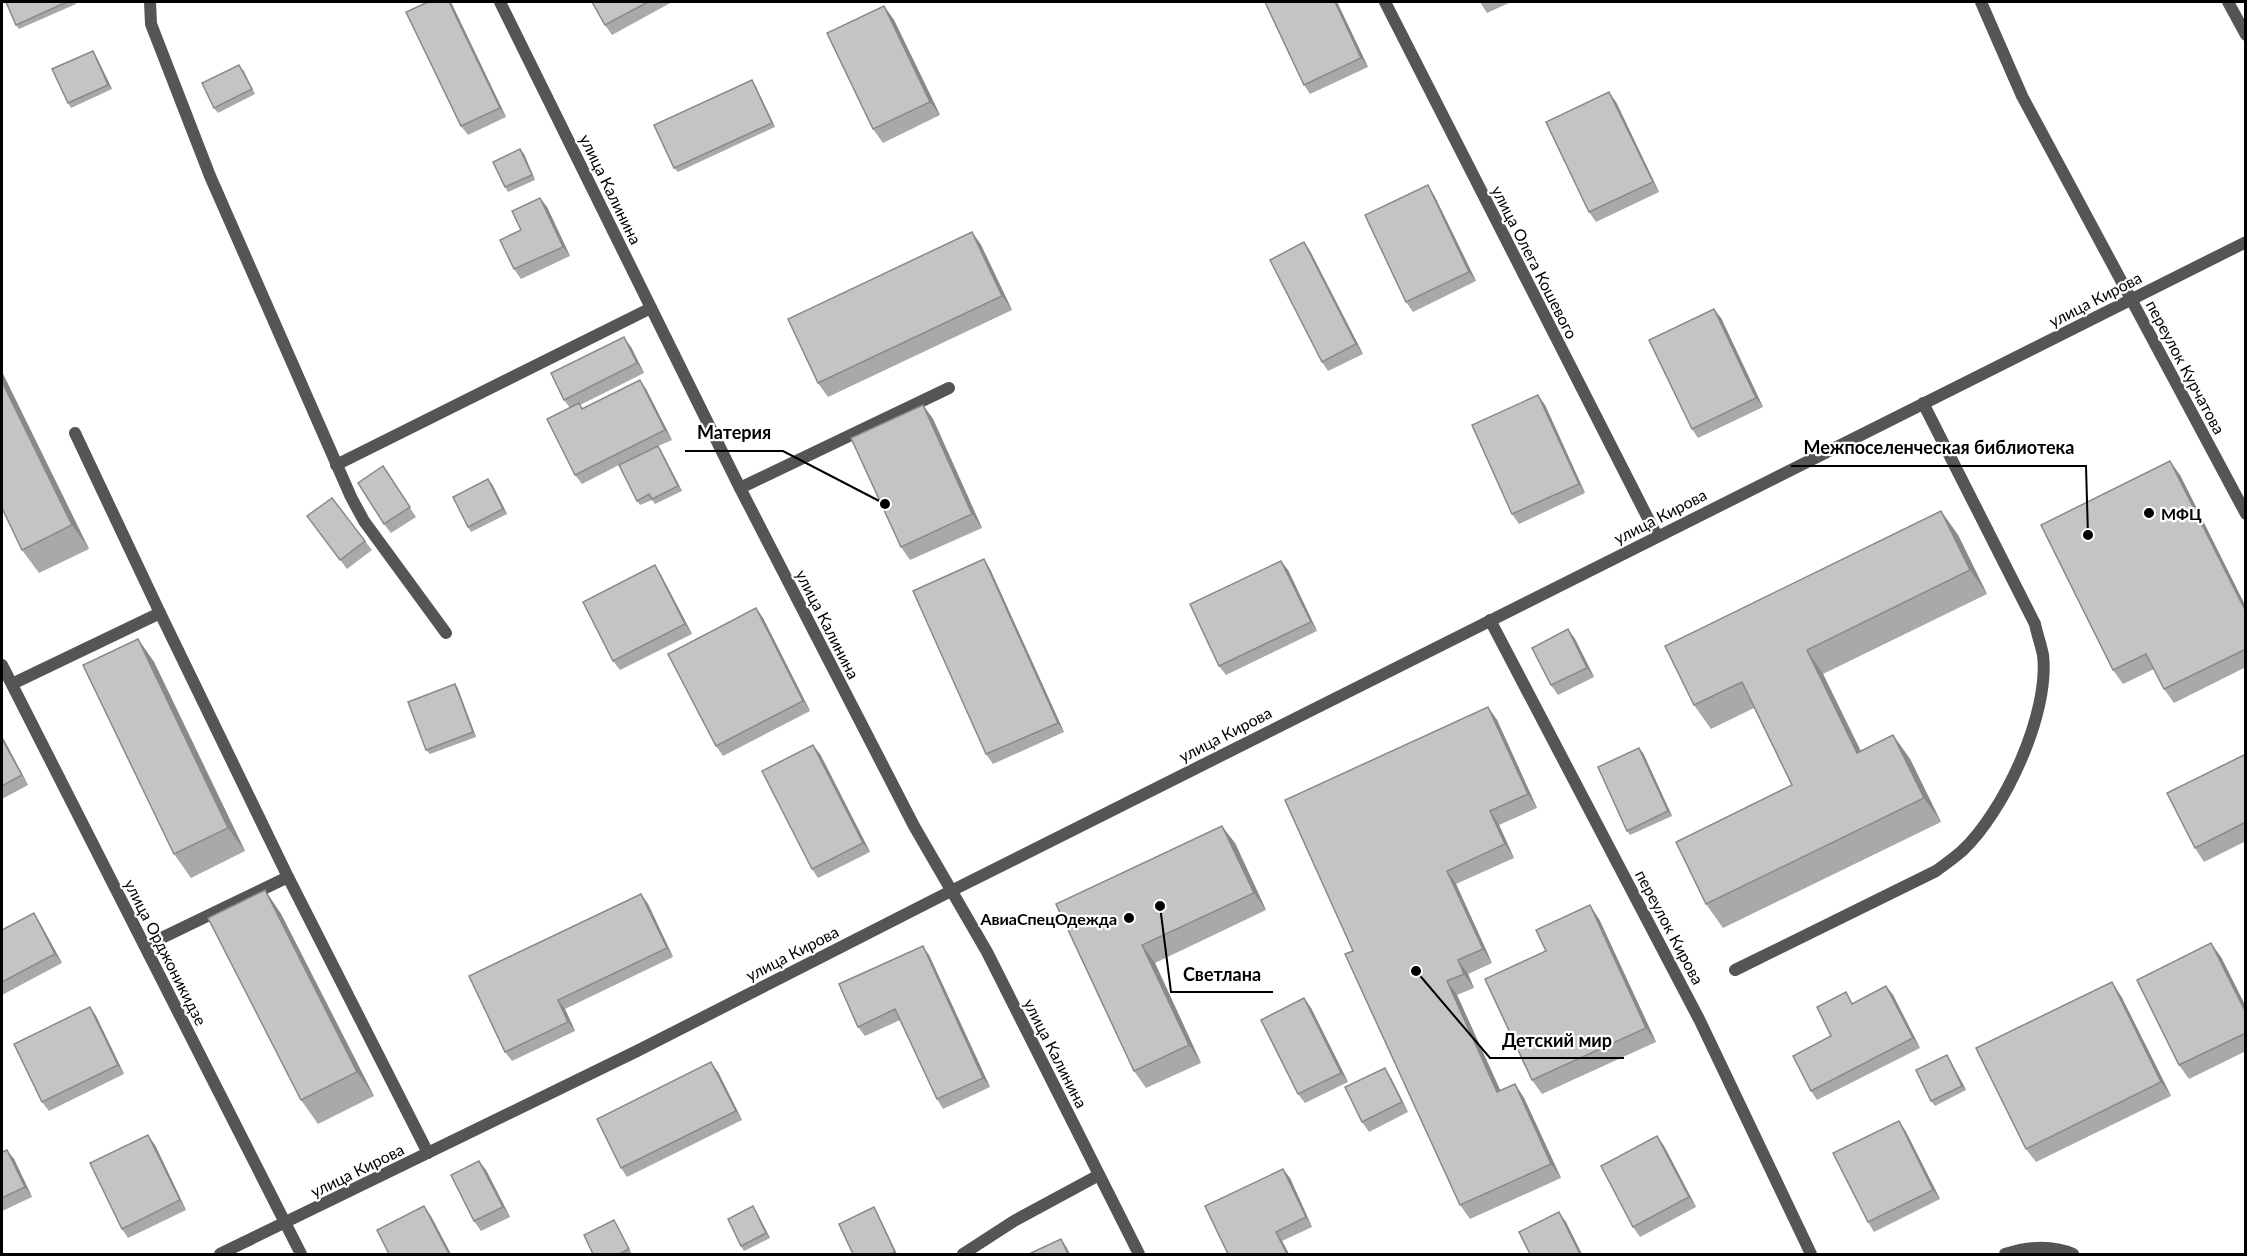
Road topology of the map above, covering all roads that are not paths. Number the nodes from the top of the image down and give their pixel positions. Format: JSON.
{"nodes":[{"id":1,"x":150,"y":2,"type":"edge"},
{"id":2,"x":500,"y":2,"type":"edge"},
{"id":3,"x":1385,"y":2,"type":"edge"},
{"id":4,"x":1981,"y":2,"type":"edge"},
{"id":5,"x":2228,"y":2,"type":"edge"},
{"id":6,"x":2246,"y":36,"type":"edge"},
{"id":7,"x":2246,"y":242,"type":"edge"},
{"id":8,"x":2132,"y":299,"type":"junction"},
{"id":9,"x":651,"y":308,"type":"junction"},
{"id":10,"x":949,"y":388,"type":"dead end"},
{"id":11,"x":1923,"y":403,"type":"junction"},
{"id":12,"x":75,"y":433,"type":"dead end"},
{"id":13,"x":336,"y":465,"type":"junction"},
{"id":14,"x":740,"y":488,"type":"junction"},
{"id":15,"x":2246,"y":514,"type":"edge"},
{"id":16,"x":1657,"y":536,"type":"junction"},
{"id":17,"x":160,"y":613,"type":"junction"},
{"id":18,"x":1490,"y":620,"type":"junction"},
{"id":19,"x":446,"y":633,"type":"dead end"},
{"id":20,"x":2,"y":664,"type":"edge"},
{"id":21,"x":12,"y":684,"type":"junction"},
{"id":22,"x":288,"y":877,"type":"junction"},
{"id":23,"x":951,"y":891,"type":"junction"},
{"id":24,"x":145,"y":946,"type":"junction"},
{"id":25,"x":1735,"y":970,"type":"dead end"},
{"id":26,"x":428,"y":1153,"type":"junction"},
{"id":27,"x":1099,"y":1175,"type":"junction"},
{"id":28,"x":286,"y":1223,"type":"junction"},
{"id":29,"x":220,"y":1254,"type":"edge"},
{"id":30,"x":301,"y":1254,"type":"edge"},
{"id":31,"x":963,"y":1254,"type":"edge"},
{"id":32,"x":1139,"y":1254,"type":"edge"},
{"id":33,"x":1811,"y":1254,"type":"edge"},
{"id":34,"x":2005,"y":1254,"type":"edge"},
{"id":35,"x":2073,"y":1254,"type":"edge"}],
"edges":[{"from":1,"to":13,"type":"street"},
{"from":2,"to":9,"type":"street","name":"улица Калинина"},
{"from":3,"to":16,"type":"street","name":"улица Олега Кошевого"},
{"from":4,"to":8,"type":"street","name":"переулок Курчатова"},
{"from":5,"to":6,"type":"street"},
{"from":7,"to":8,"type":"street","name":"улица Кирова"},
{"from":8,"to":11,"type":"street","name":"улица Кирова"},
{"from":8,"to":15,"type":"street","name":"переулок Курчатова"},
{"from":9,"to":13,"type":"street"},
{"from":9,"to":14,"type":"street","name":"улица Калинина"},
{"from":10,"to":14,"type":"street"},
{"from":11,"to":16,"type":"street","name":"улица Кирова"},
{"from":11,"to":25,"type":"street"},
{"from":12,"to":17,"type":"street"},
{"from":13,"to":19,"type":"street"},
{"from":14,"to":23,"type":"street","name":"улица Калинина"},
{"from":16,"to":18,"type":"street","name":"улица Кирова"},
{"from":17,"to":21,"type":"street"},
{"from":17,"to":22,"type":"street"},
{"from":18,"to":23,"type":"street","name":"улица Кирова"},
{"from":18,"to":33,"type":"street","name":"переулок Кирова"},
{"from":20,"to":21,"type":"street","name":"улица Орджоникидзе"},
{"from":21,"to":24,"type":"street","name":"улица Орджоникидзе"},
{"from":22,"to":24,"type":"street"},
{"from":22,"to":26,"type":"street"},
{"from":23,"to":26,"type":"street","name":"улица Кирова"},
{"from":23,"to":27,"type":"street","name":"улица Калинина"},
{"from":24,"to":28,"type":"street","name":"улица Орджоникидзе"},
{"from":26,"to":28,"type":"street","name":"улица Кирова"},
{"from":27,"to":31,"type":"street"},
{"from":27,"to":32,"type":"street","name":"улица Калинина"},
{"from":28,"to":29,"type":"street","name":"улица Кирова"},
{"from":28,"to":30,"type":"street","name":"улица Орджоникидзе"},
{"from":34,"to":35,"type":"street"}]}
